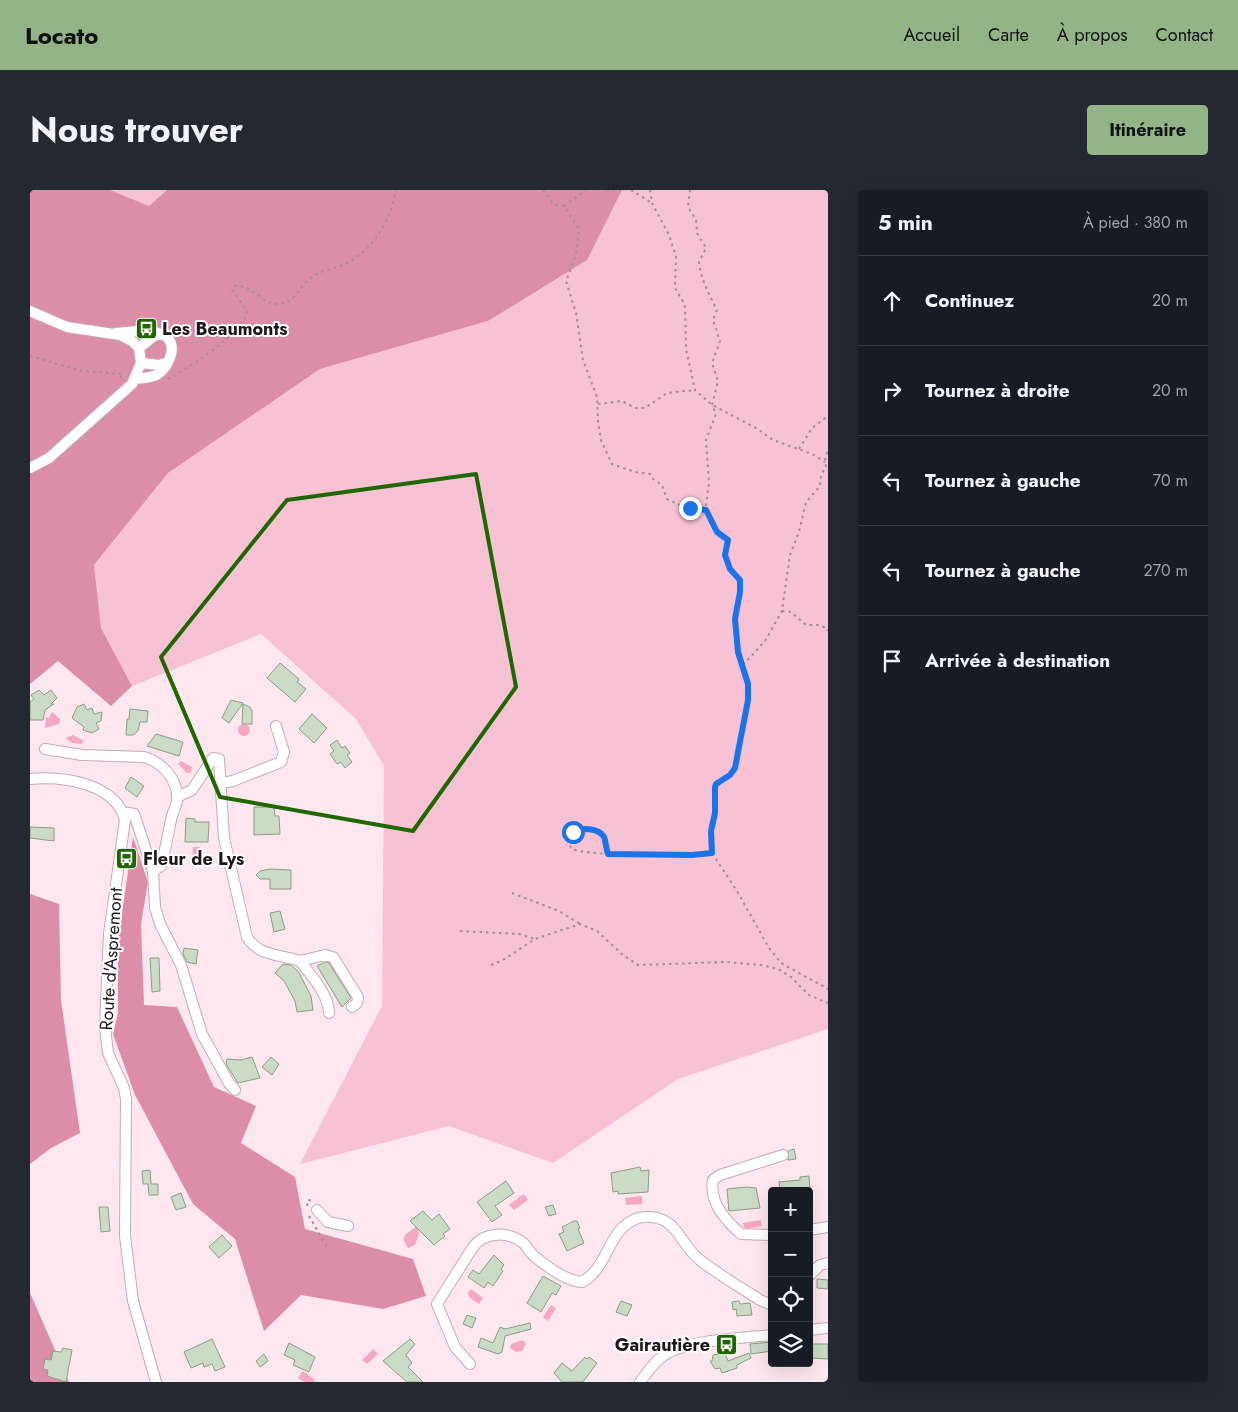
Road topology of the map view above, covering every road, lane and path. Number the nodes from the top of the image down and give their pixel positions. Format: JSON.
{"nodes":[{"id":1,"x":396,"y":190,"type":"edge"},
{"id":2,"x":543,"y":190,"type":"edge"},
{"id":3,"x":586,"y":190,"type":"edge"},
{"id":4,"x":606,"y":190,"type":"edge"},
{"id":5,"x":626,"y":190,"type":"edge"},
{"id":6,"x":631,"y":190,"type":"edge"},
{"id":7,"x":650,"y":190,"type":"edge"},
{"id":8,"x":690,"y":190,"type":"edge"},
{"id":9,"x":652,"y":203,"type":"junction"},
{"id":10,"x":564,"y":206,"type":"junction"},
{"id":11,"x":30,"y":311,"type":"edge"},
{"id":12,"x":110,"y":334,"type":"junction"},
{"id":13,"x":163,"y":334,"type":"junction"},
{"id":14,"x":139,"y":348,"type":"junction"},
{"id":15,"x":30,"y":356,"type":"edge"},
{"id":16,"x":141,"y":363,"type":"junction"},
{"id":17,"x":166,"y":363,"type":"junction"},
{"id":18,"x":135,"y":379,"type":"junction"},
{"id":19,"x":162,"y":382,"type":"dead end"},
{"id":20,"x":114,"y":388,"type":"dead end"},
{"id":21,"x":695,"y":390,"type":"junction"},
{"id":22,"x":598,"y":404,"type":"junction"},
{"id":23,"x":712,"y":405,"type":"junction"},
{"id":24,"x":828,"y":416,"type":"edge"},
{"id":25,"x":800,"y":449,"type":"junction"},
{"id":26,"x":828,"y":452,"type":"edge"},
{"id":27,"x":825,"y":462,"type":"junction"},
{"id":28,"x":30,"y":468,"type":"edge"},
{"id":29,"x":827,"y":468,"type":"edge"},
{"id":30,"x":706,"y":510,"type":"junction"},
{"id":31,"x":782,"y":611,"type":"junction"},
{"id":32,"x":828,"y":631,"type":"edge"},
{"id":33,"x":743,"y":665,"type":"junction"},
{"id":34,"x":276,"y":726,"type":"dead end"},
{"id":35,"x":45,"y":749,"type":"dead end"},
{"id":36,"x":30,"y":779,"type":"edge"},
{"id":37,"x":221,"y":783,"type":"junction"},
{"id":38,"x":177,"y":797,"type":"junction"},
{"id":39,"x":123,"y":812,"type":"junction"},
{"id":40,"x":712,"y":853,"type":"junction"},
{"id":41,"x":608,"y":854,"type":"junction"},
{"id":42,"x":152,"y":870,"type":"junction"},
{"id":43,"x":512,"y":893,"type":"dead end"},
{"id":44,"x":580,"y":924,"type":"junction"},
{"id":45,"x":460,"y":931,"type":"dead end"},
{"id":46,"x":535,"y":939,"type":"junction"},
{"id":47,"x":300,"y":961,"type":"junction"},
{"id":48,"x":491,"y":964,"type":"dead end"},
{"id":49,"x":828,"y":989,"type":"edge"},
{"id":50,"x":828,"y":1003,"type":"edge"},
{"id":51,"x":352,"y":1008,"type":"dead end"},
{"id":52,"x":329,"y":1013,"type":"dead end"},
{"id":53,"x":235,"y":1090,"type":"dead end"},
{"id":54,"x":783,"y":1156,"type":"dead end"},
{"id":55,"x":317,"y":1210,"type":"dead end"},
{"id":56,"x":348,"y":1226,"type":"dead end"},
{"id":57,"x":828,"y":1227,"type":"edge"},
{"id":58,"x":813,"y":1229,"type":"edge"},
{"id":59,"x":768,"y":1235,"type":"edge"},
{"id":60,"x":828,"y":1263,"type":"edge"},
{"id":61,"x":813,"y":1272,"type":"edge"},
{"id":62,"x":768,"y":1303,"type":"edge"},
{"id":63,"x":828,"y":1328,"type":"edge"},
{"id":64,"x":813,"y":1330,"type":"edge"},
{"id":65,"x":768,"y":1335,"type":"edge"},
{"id":66,"x":470,"y":1364,"type":"dead end"},
{"id":67,"x":156,"y":1382,"type":"edge"},
{"id":68,"x":640,"y":1382,"type":"edge"}],
"edges":[{"from":1,"to":19,"type":"path"},
{"from":2,"to":10,"type":"path"},
{"from":3,"to":10,"type":"path"},
{"from":4,"to":5,"type":"path"},
{"from":6,"to":9,"type":"path"},
{"from":7,"to":9,"type":"path"},
{"from":8,"to":23,"type":"path"},
{"from":9,"to":21,"type":"path"},
{"from":10,"to":22,"type":"path"},
{"from":11,"to":12,"type":"street"},
{"from":12,"to":13,"type":"street"},
{"from":12,"to":14,"type":"street"},
{"from":13,"to":14,"type":"street"},
{"from":13,"to":17,"type":"street"},
{"from":14,"to":16,"type":"street"},
{"from":15,"to":20,"type":"path"},
{"from":16,"to":17,"type":"street"},
{"from":16,"to":18,"type":"street"},
{"from":17,"to":18,"type":"street"},
{"from":18,"to":28,"type":"street"},
{"from":21,"to":22,"type":"path"},
{"from":21,"to":23,"type":"path"},
{"from":22,"to":30,"type":"path"},
{"from":23,"to":25,"type":"path"},
{"from":23,"to":30,"type":"path"},
{"from":24,"to":25,"type":"path"},
{"from":25,"to":27,"type":"path"},
{"from":26,"to":27,"type":"path"},
{"from":27,"to":29,"type":"path"},
{"from":29,"to":31,"type":"path"},
{"from":30,"to":33,"type":"path"},
{"from":31,"to":32,"type":"path"},
{"from":31,"to":33,"type":"path"},
{"from":33,"to":40,"type":"path"},
{"from":34,"to":37,"type":"street"},
{"from":35,"to":38,"type":"street"},
{"from":36,"to":39,"type":"street"},
{"from":37,"to":38,"type":"street"},
{"from":37,"to":47,"type":"street"},
{"from":38,"to":42,"type":"street"},
{"from":39,"to":42,"type":"street"},
{"from":39,"to":67,"type":"street","name":"Route d'Aspremont"},
{"from":40,"to":41,"type":"path"},
{"from":40,"to":49,"type":"path"},
{"from":41,"to":41,"type":"path"},
{"from":42,"to":53,"type":"street"},
{"from":43,"to":44,"type":"path"},
{"from":44,"to":46,"type":"path"},
{"from":44,"to":50,"type":"path"},
{"from":45,"to":46,"type":"path"},
{"from":46,"to":48,"type":"path"},
{"from":47,"to":51,"type":"street"},
{"from":47,"to":52,"type":"street"},
{"from":54,"to":59,"type":"street"},
{"from":55,"to":56,"type":"street"},
{"from":57,"to":58,"type":"street"},
{"from":60,"to":61,"type":"street"},
{"from":62,"to":66,"type":"street"},
{"from":63,"to":64,"type":"street"},
{"from":65,"to":68,"type":"street"}]}
